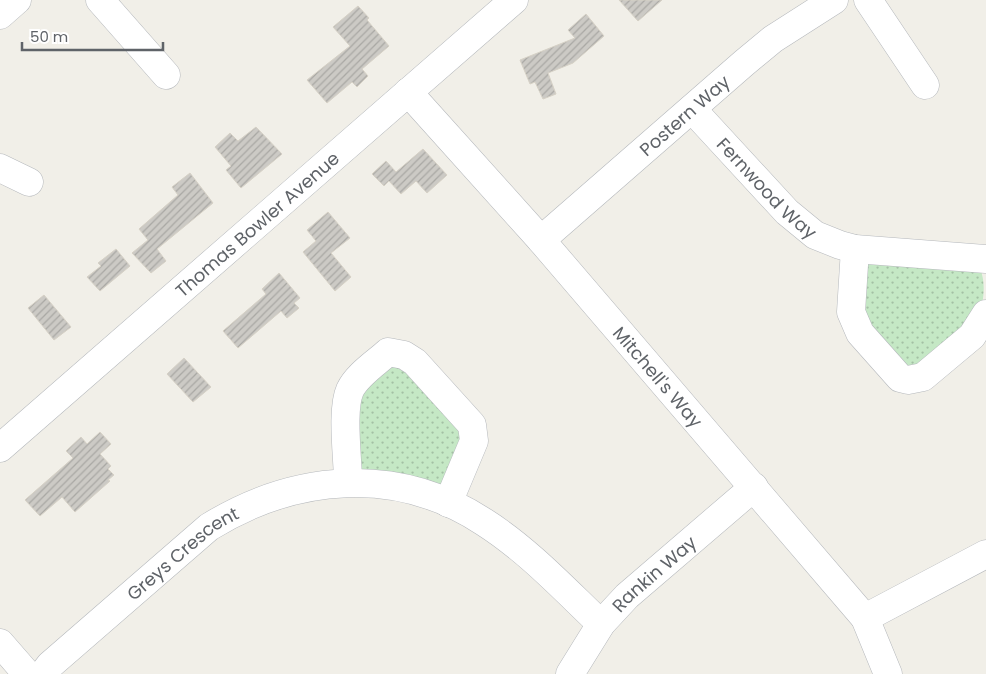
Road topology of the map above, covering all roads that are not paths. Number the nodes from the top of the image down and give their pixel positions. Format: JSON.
{"nodes":[{"id":1,"x":17,"y":0,"type":"edge"},
{"id":2,"x":100,"y":0,"type":"edge"},
{"id":3,"x":514,"y":0,"type":"edge"},
{"id":4,"x":834,"y":0,"type":"edge"},
{"id":5,"x":868,"y":0,"type":"edge"},
{"id":6,"x":0,"y":15,"type":"edge"},
{"id":7,"x":166,"y":75,"type":"dead end"},
{"id":8,"x":926,"y":85,"type":"dead end"},
{"id":9,"x":408,"y":92,"type":"junction"},
{"id":10,"x":692,"y":109,"type":"junction"},
{"id":11,"x":0,"y":168,"type":"edge"},
{"id":12,"x":28,"y":182,"type":"dead end"},
{"id":13,"x":542,"y":240,"type":"junction"},
{"id":14,"x":855,"y":249,"type":"junction"},
{"id":15,"x":986,"y":259,"type":"edge"},
{"id":16,"x":986,"y":314,"type":"edge"},
{"id":17,"x":0,"y":448,"type":"edge"},
{"id":18,"x":348,"y":482,"type":"junction"},
{"id":19,"x":754,"y":487,"type":"junction"},
{"id":20,"x":448,"y":502,"type":"junction"},
{"id":21,"x":986,"y":554,"type":"edge"},
{"id":22,"x":865,"y":618,"type":"junction"},
{"id":23,"x":601,"y":624,"type":"junction"},
{"id":24,"x":0,"y":643,"type":"edge"},
{"id":25,"x":27,"y":674,"type":"edge"},
{"id":26,"x":43,"y":674,"type":"edge"},
{"id":27,"x":570,"y":674,"type":"edge"},
{"id":28,"x":888,"y":674,"type":"edge"}],
"edges":[{"from":1,"to":6,"type":"street"},
{"from":2,"to":7,"type":"street"},
{"from":3,"to":9,"type":"street","name":"Thomas Bowler Avenue"},
{"from":4,"to":10,"type":"street","name":"Postern Way"},
{"from":5,"to":8,"type":"street"},
{"from":9,"to":13,"type":"street","name":"Mitchell's Way"},
{"from":9,"to":17,"type":"street","name":"Thomas Bowler Avenue"},
{"from":10,"to":13,"type":"street","name":"Postern Way"},
{"from":10,"to":14,"type":"street","name":"Fernwood Way"},
{"from":11,"to":12,"type":"street"},
{"from":13,"to":19,"type":"street","name":"Mitchell's Way"},
{"from":14,"to":15,"type":"street","name":"Fernwood Way"},
{"from":14,"to":16,"type":"street"},
{"from":18,"to":20,"type":"street","name":"Greys Crescent"},
{"from":18,"to":20,"type":"street"},
{"from":18,"to":26,"type":"street","name":"Greys Crescent"},
{"from":19,"to":22,"type":"street","name":"Mitchell's Way"},
{"from":19,"to":23,"type":"street","name":"Rankin Way"},
{"from":20,"to":23,"type":"street","name":"Greys Crescent"},
{"from":21,"to":22,"type":"street"},
{"from":22,"to":28,"type":"street","name":"Mitchell's Way"},
{"from":23,"to":27,"type":"street","name":"Rankin Way"},
{"from":24,"to":25,"type":"street"}]}
